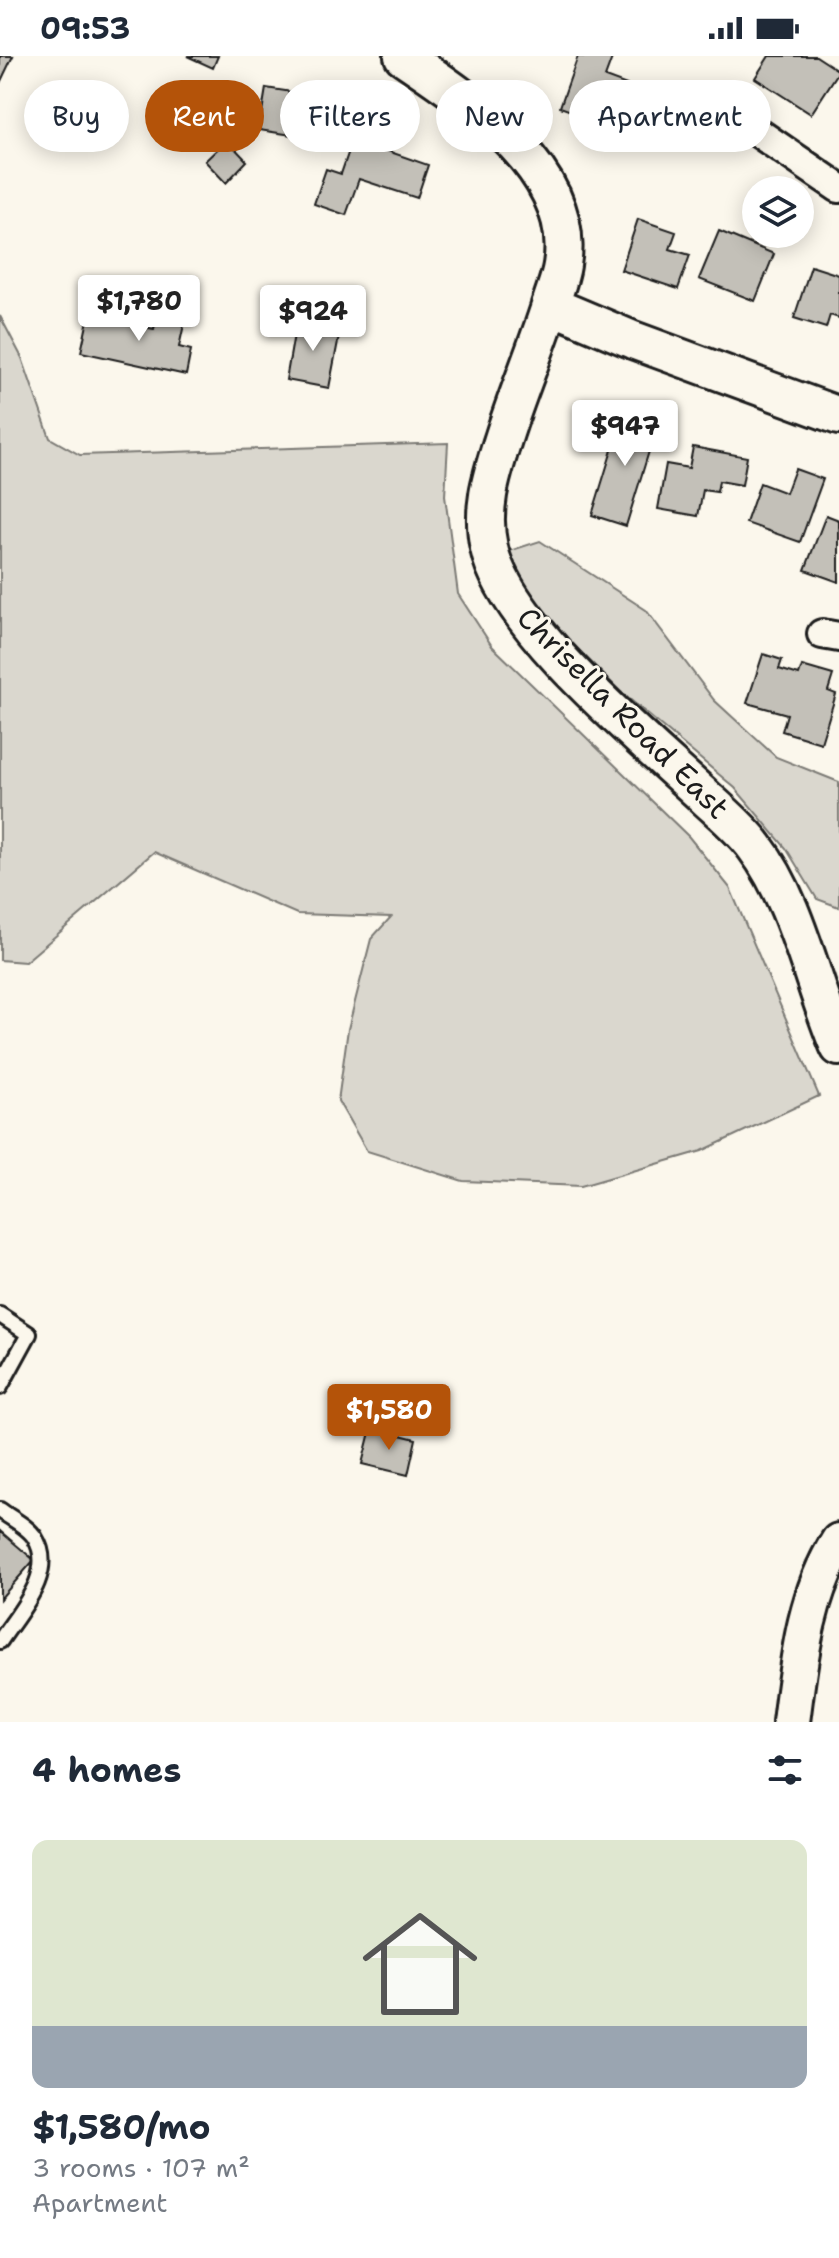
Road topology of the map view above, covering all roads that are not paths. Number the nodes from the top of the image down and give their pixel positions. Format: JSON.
{"nodes":[{"id":1,"x":403,"y":56,"type":"edge"},
{"id":2,"x":771,"y":142,"type":"edge"},
{"id":3,"x":839,"y":188,"type":"edge"},
{"id":4,"x":550,"y":305,"type":"junction"},
{"id":5,"x":839,"y":416,"type":"edge"},
{"id":6,"x":839,"y":1047,"type":"edge"},
{"id":7,"x":0,"y":1315,"type":"edge"},
{"id":8,"x":0,"y":1387,"type":"edge"},
{"id":9,"x":0,"y":1510,"type":"edge"},
{"id":10,"x":839,"y":1542,"type":"edge"},
{"id":11,"x":0,"y":1641,"type":"edge"},
{"id":12,"x":791,"y":1722,"type":"edge"}],
"edges":[{"from":1,"to":4,"type":"street","name":"Chrisella Road East"},
{"from":2,"to":3,"type":"street"},
{"from":4,"to":5,"type":"street"},
{"from":4,"to":6,"type":"street","name":"Chrisella Road East"},
{"from":7,"to":8,"type":"lane"},
{"from":9,"to":11,"type":"lane"},
{"from":10,"to":12,"type":"street"}]}
